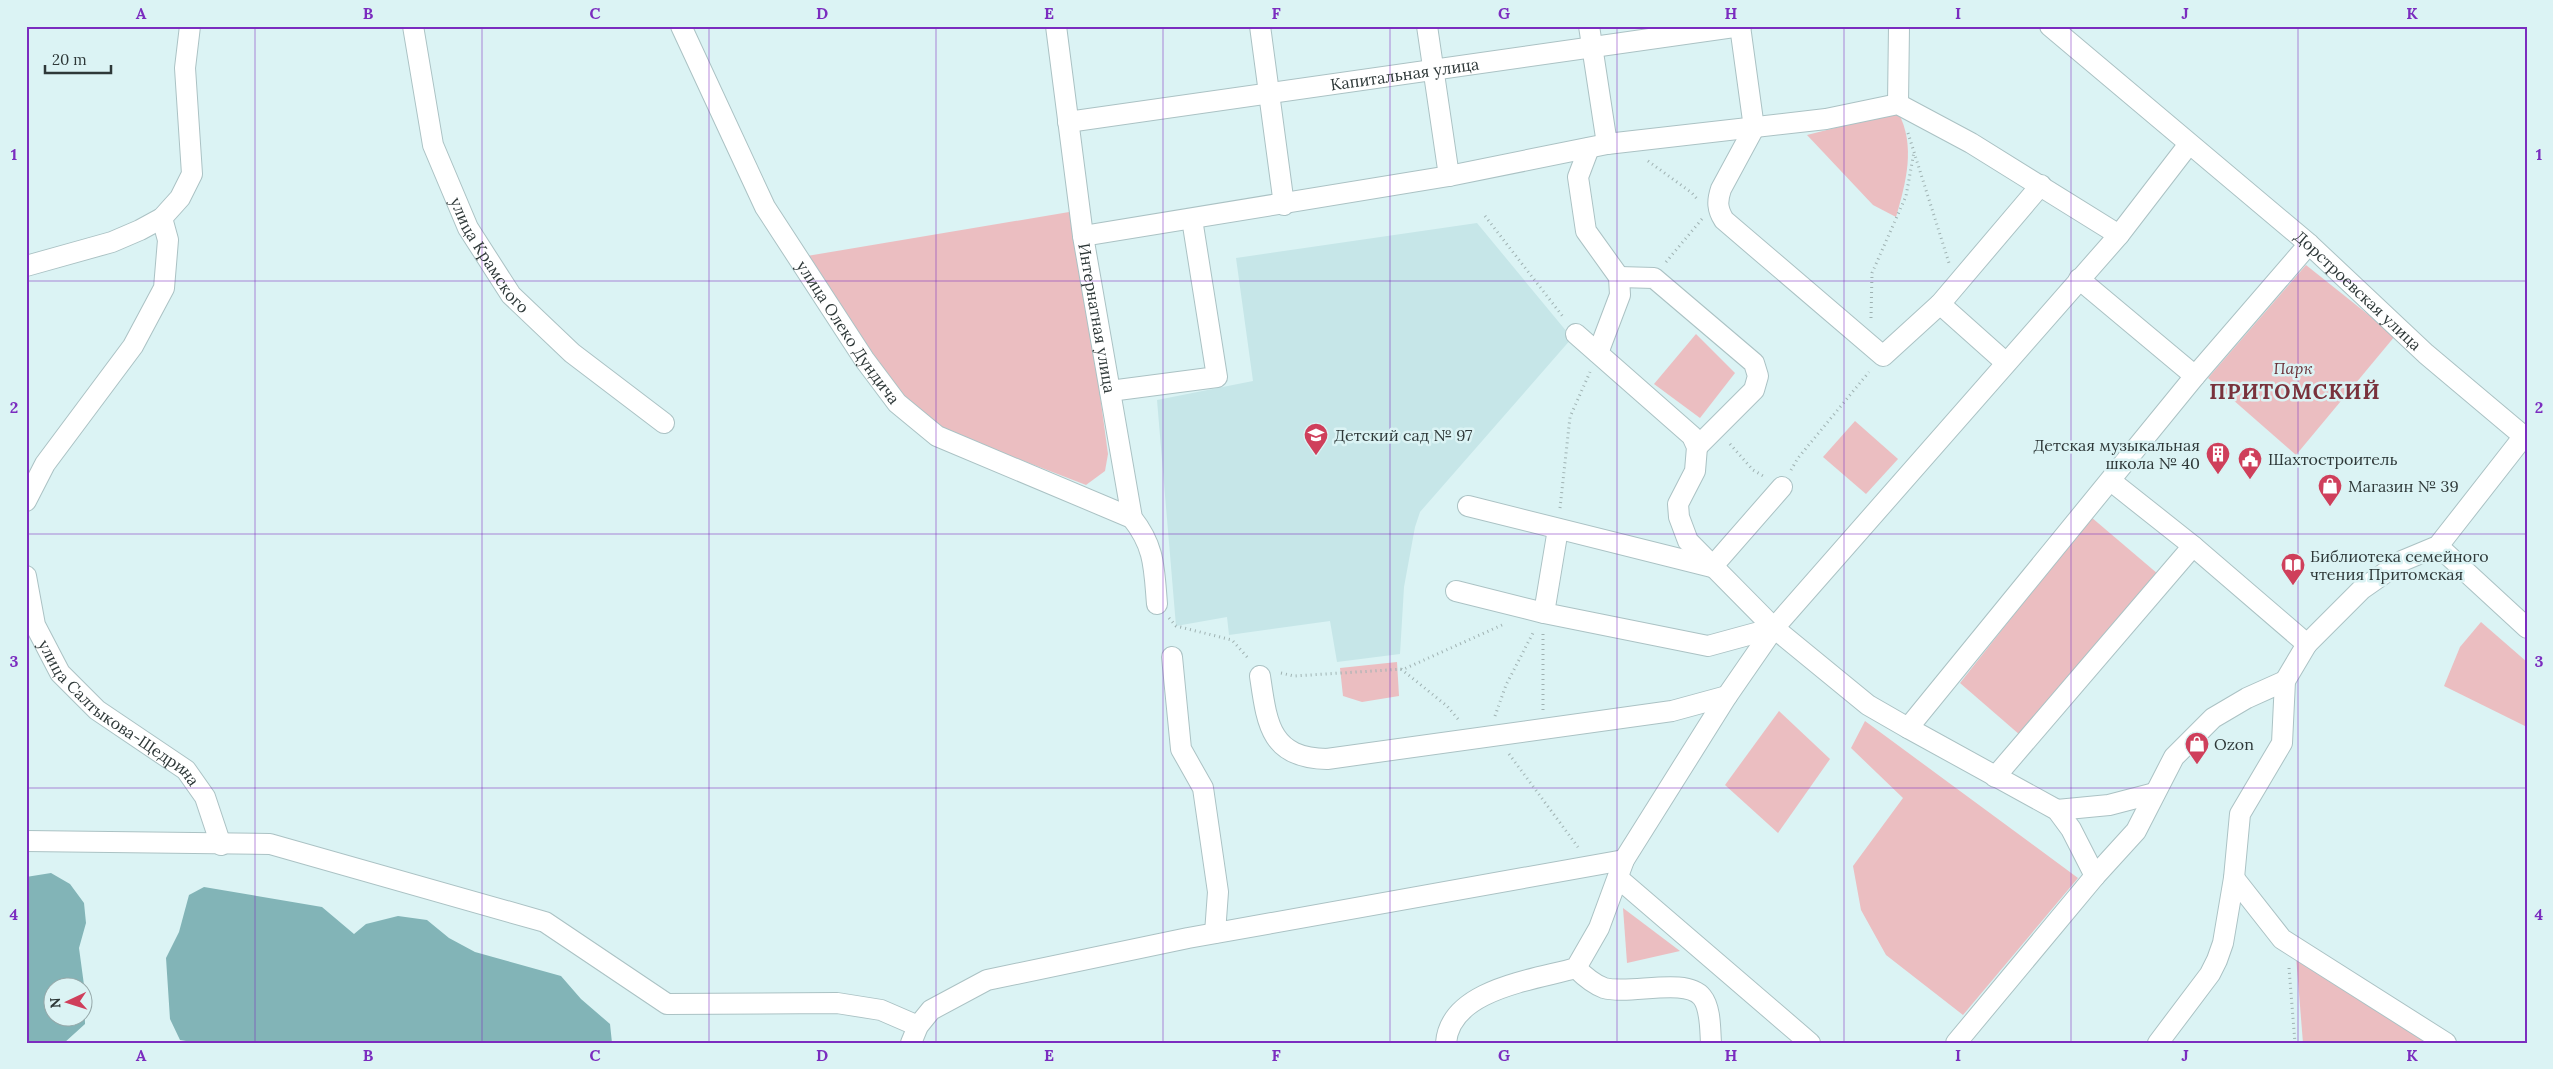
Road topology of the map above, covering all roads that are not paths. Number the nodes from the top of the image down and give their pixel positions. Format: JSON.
{"nodes":[{"id":1,"x":190,"y":26,"type":"edge"},
{"id":2,"x":413,"y":26,"type":"edge"},
{"id":3,"x":681,"y":26,"type":"edge"},
{"id":4,"x":1056,"y":26,"type":"edge"},
{"id":5,"x":1260,"y":26,"type":"edge"},
{"id":6,"x":1427,"y":26,"type":"edge"},
{"id":7,"x":1741,"y":26,"type":"edge"},
{"id":8,"x":1898,"y":26,"type":"edge"},
{"id":9,"x":2050,"y":26,"type":"edge"},
{"id":10,"x":1591,"y":36,"type":"edge"},
{"id":11,"x":1435,"y":72,"type":"junction"},
{"id":12,"x":1269,"y":95,"type":"junction"},
{"id":13,"x":1898,"y":104,"type":"junction"},
{"id":14,"x":1068,"y":122,"type":"junction"},
{"id":15,"x":1754,"y":128,"type":"junction"},
{"id":16,"x":2189,"y":144,"type":"junction"},
{"id":17,"x":1606,"y":145,"type":"junction"},
{"id":18,"x":1449,"y":176,"type":"junction"},
{"id":19,"x":2042,"y":185,"type":"junction"},
{"id":20,"x":1284,"y":205,"type":"junction"},
{"id":21,"x":162,"y":218,"type":"junction"},
{"id":22,"x":1192,"y":219,"type":"junction"},
{"id":23,"x":2119,"y":235,"type":"junction"},
{"id":24,"x":1083,"y":236,"type":"junction"},
{"id":25,"x":2309,"y":244,"type":"junction"},
{"id":26,"x":26,"y":266,"type":"edge"},
{"id":27,"x":1619,"y":277,"type":"junction"},
{"id":28,"x":2079,"y":279,"type":"junction"},
{"id":29,"x":1940,"y":304,"type":"junction"},
{"id":30,"x":1576,"y":334,"type":"road end"},
{"id":31,"x":1598,"y":353,"type":"junction"},
{"id":32,"x":2005,"y":362,"type":"junction"},
{"id":33,"x":2195,"y":376,"type":"junction"},
{"id":34,"x":1110,"y":391,"type":"junction"},
{"id":35,"x":664,"y":423,"type":"dead end"},
{"id":36,"x":2525,"y":438,"type":"edge"},
{"id":37,"x":1697,"y":448,"type":"junction"},
{"id":38,"x":2111,"y":480,"type":"junction"},
{"id":39,"x":1782,"y":487,"type":"road end"},
{"id":40,"x":26,"y":501,"type":"edge"},
{"id":41,"x":1468,"y":506,"type":"dead end"},
{"id":42,"x":1132,"y":518,"type":"junction"},
{"id":43,"x":1558,"y":529,"type":"junction"},
{"id":44,"x":2193,"y":546,"type":"junction"},
{"id":45,"x":2438,"y":546,"type":"junction"},
{"id":46,"x":1712,"y":567,"type":"junction"},
{"id":47,"x":26,"y":576,"type":"edge"},
{"id":48,"x":1456,"y":590,"type":"dead end"},
{"id":49,"x":1157,"y":604,"type":"road end"},
{"id":50,"x":1544,"y":613,"type":"junction"},
{"id":51,"x":1774,"y":628,"type":"junction"},
{"id":52,"x":2527,"y":628,"type":"edge"},
{"id":53,"x":2307,"y":644,"type":"junction"},
{"id":54,"x":1172,"y":657,"type":"dead end"},
{"id":55,"x":1268,"y":674,"type":"road end"},
{"id":56,"x":2285,"y":681,"type":"junction"},
{"id":57,"x":1727,"y":696,"type":"junction"},
{"id":58,"x":1908,"y":728,"type":"junction"},
{"id":59,"x":1995,"y":777,"type":"junction"},
{"id":60,"x":2155,"y":793,"type":"junction"},
{"id":61,"x":2057,"y":810,"type":"junction"},
{"id":62,"x":26,"y":842,"type":"edge"},
{"id":63,"x":221,"y":844,"type":"junction"},
{"id":64,"x":1621,"y":869,"type":"junction"},
{"id":65,"x":2095,"y":876,"type":"junction"},
{"id":66,"x":2234,"y":878,"type":"junction"},
{"id":67,"x":1214,"y":933,"type":"junction"},
{"id":68,"x":1576,"y":968,"type":"junction"},
{"id":69,"x":914,"y":1034,"type":"edge"},
{"id":70,"x":1446,"y":1043,"type":"edge"},
{"id":71,"x":1710,"y":1043,"type":"edge"},
{"id":72,"x":1810,"y":1043,"type":"edge"},
{"id":73,"x":1956,"y":1043,"type":"edge"},
{"id":74,"x":2158,"y":1043,"type":"edge"},
{"id":75,"x":2446,"y":1043,"type":"edge"}],
"edges":[{"from":1,"to":21,"type":"street"},
{"from":2,"to":35,"type":"street","name":"улица Крамского"},
{"from":3,"to":42,"type":"street","name":"улица Олеко Дундича"},
{"from":4,"to":14,"type":"street","name":"Интернатная улица"},
{"from":5,"to":12,"type":"street"},
{"from":6,"to":11,"type":"street"},
{"from":7,"to":10,"type":"street","name":"Капитальная улица"},
{"from":7,"to":15,"type":"street"},
{"from":8,"to":13,"type":"street"},
{"from":9,"to":16,"type":"street"},
{"from":10,"to":11,"type":"street","name":"Капитальная улица"},
{"from":10,"to":17,"type":"street"},
{"from":11,"to":12,"type":"street","name":"Капитальная улица"},
{"from":11,"to":18,"type":"street"},
{"from":12,"to":14,"type":"street","name":"Капитальная улица"},
{"from":12,"to":20,"type":"street"},
{"from":13,"to":15,"type":"street"},
{"from":13,"to":19,"type":"street"},
{"from":14,"to":24,"type":"street","name":"Интернатная улица"},
{"from":15,"to":17,"type":"street"},
{"from":15,"to":29,"type":"street"},
{"from":16,"to":23,"type":"street"},
{"from":16,"to":25,"type":"street","name":"Дорстроевская улица"},
{"from":17,"to":18,"type":"street"},
{"from":17,"to":27,"type":"street"},
{"from":18,"to":20,"type":"street"},
{"from":19,"to":23,"type":"street"},
{"from":19,"to":29,"type":"street"},
{"from":20,"to":22,"type":"street"},
{"from":21,"to":26,"type":"street"},
{"from":21,"to":40,"type":"street"},
{"from":22,"to":24,"type":"street"},
{"from":22,"to":34,"type":"street"},
{"from":23,"to":28,"type":"street"},
{"from":24,"to":34,"type":"street","name":"Интернатная улица"},
{"from":25,"to":33,"type":"street"},
{"from":25,"to":36,"type":"street","name":"Дорстроевская улица"},
{"from":27,"to":31,"type":"street"},
{"from":27,"to":37,"type":"street"},
{"from":28,"to":32,"type":"street"},
{"from":28,"to":33,"type":"street"},
{"from":29,"to":32,"type":"street"},
{"from":30,"to":31,"type":"street"},
{"from":31,"to":37,"type":"street"},
{"from":32,"to":51,"type":"street"},
{"from":33,"to":38,"type":"street"},
{"from":34,"to":42,"type":"street","name":"Интернатная улица"},
{"from":36,"to":45,"type":"street"},
{"from":37,"to":46,"type":"street"},
{"from":38,"to":44,"type":"street"},
{"from":38,"to":58,"type":"street"},
{"from":39,"to":46,"type":"street"},
{"from":41,"to":43,"type":"street"},
{"from":42,"to":49,"type":"street","name":"Интернатная улица"},
{"from":43,"to":46,"type":"street"},
{"from":43,"to":50,"type":"street"},
{"from":44,"to":53,"type":"street"},
{"from":44,"to":59,"type":"street"},
{"from":45,"to":52,"type":"street"},
{"from":45,"to":53,"type":"street"},
{"from":46,"to":51,"type":"street"},
{"from":47,"to":63,"type":"street","name":"улица Салтыкова-Щедрина"},
{"from":48,"to":50,"type":"street"},
{"from":50,"to":51,"type":"street"},
{"from":51,"to":57,"type":"street"},
{"from":51,"to":58,"type":"street"},
{"from":53,"to":56,"type":"street"},
{"from":54,"to":67,"type":"street"},
{"from":55,"to":57,"type":"street"},
{"from":56,"to":60,"type":"street"},
{"from":56,"to":66,"type":"street"},
{"from":57,"to":64,"type":"street"},
{"from":58,"to":59,"type":"street"},
{"from":59,"to":61,"type":"street"},
{"from":60,"to":61,"type":"street"},
{"from":60,"to":65,"type":"street"},
{"from":61,"to":65,"type":"street"},
{"from":62,"to":63,"type":"street"},
{"from":63,"to":69,"type":"street"},
{"from":64,"to":67,"type":"street"},
{"from":64,"to":68,"type":"street"},
{"from":64,"to":72,"type":"street"},
{"from":65,"to":73,"type":"street"},
{"from":66,"to":74,"type":"street"},
{"from":66,"to":75,"type":"street"},
{"from":67,"to":69,"type":"street"},
{"from":68,"to":70,"type":"street"},
{"from":68,"to":71,"type":"street"}]}
